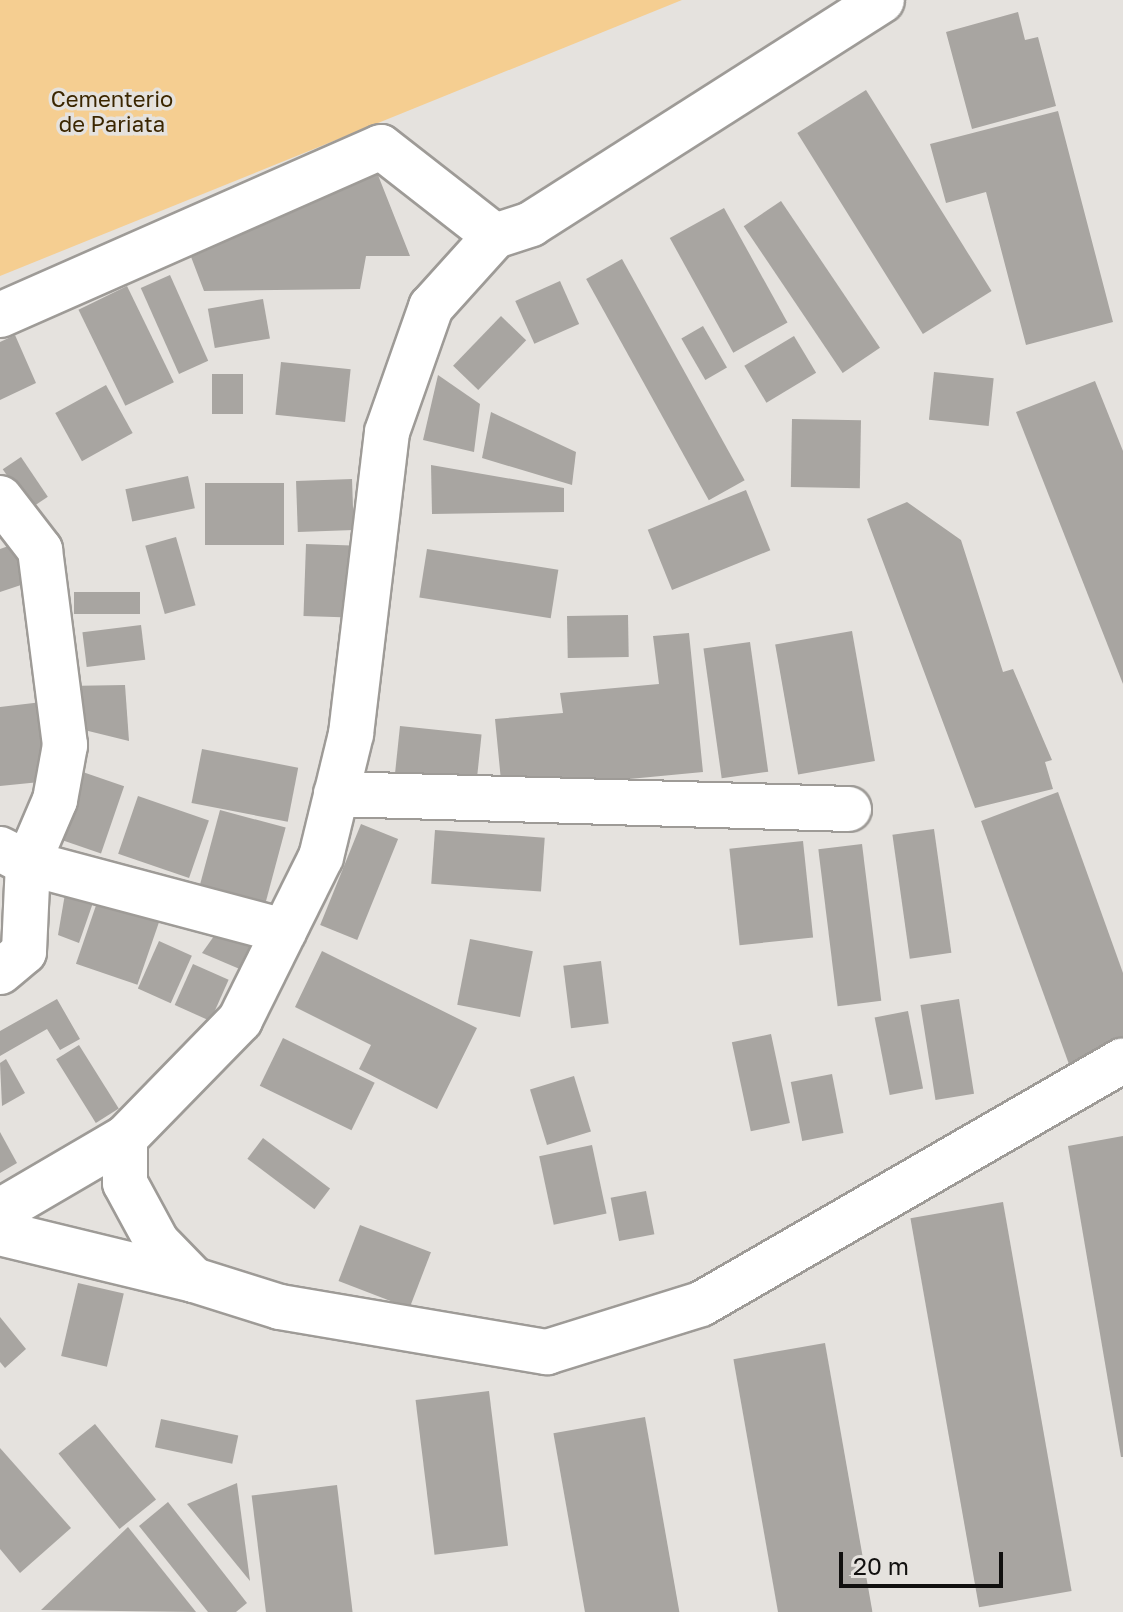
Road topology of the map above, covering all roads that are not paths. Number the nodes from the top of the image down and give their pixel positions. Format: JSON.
{"nodes":[{"id":1,"x":882,"y":0,"type":"edge"},
{"id":2,"x":495,"y":236,"type":"junction"},
{"id":3,"x":0,"y":315,"type":"edge"},
{"id":4,"x":0,"y":498,"type":"edge"},
{"id":5,"x":336,"y":794,"type":"junction"},
{"id":6,"x":849,"y":809,"type":"dead end"},
{"id":7,"x":14,"y":856,"type":"edge"},
{"id":8,"x":284,"y":931,"type":"junction"},
{"id":9,"x":0,"y":972,"type":"edge"},
{"id":10,"x":1123,"y":1060,"type":"edge"},
{"id":11,"x":125,"y":1138,"type":"junction"},
{"id":12,"x":0,"y":1211,"type":"edge"},
{"id":13,"x":0,"y":1233,"type":"edge"},
{"id":14,"x":194,"y":1280,"type":"junction"}],
"edges":[{"from":1,"to":2,"type":"street"},
{"from":2,"to":3,"type":"street"},
{"from":2,"to":5,"type":"street"},
{"from":4,"to":7,"type":"street"},
{"from":5,"to":6,"type":"street"},
{"from":5,"to":8,"type":"street"},
{"from":7,"to":8,"type":"street"},
{"from":7,"to":9,"type":"street"},
{"from":8,"to":11,"type":"street"},
{"from":10,"to":14,"type":"street"},
{"from":11,"to":12,"type":"street"},
{"from":11,"to":14,"type":"street"},
{"from":13,"to":14,"type":"street"}]}
